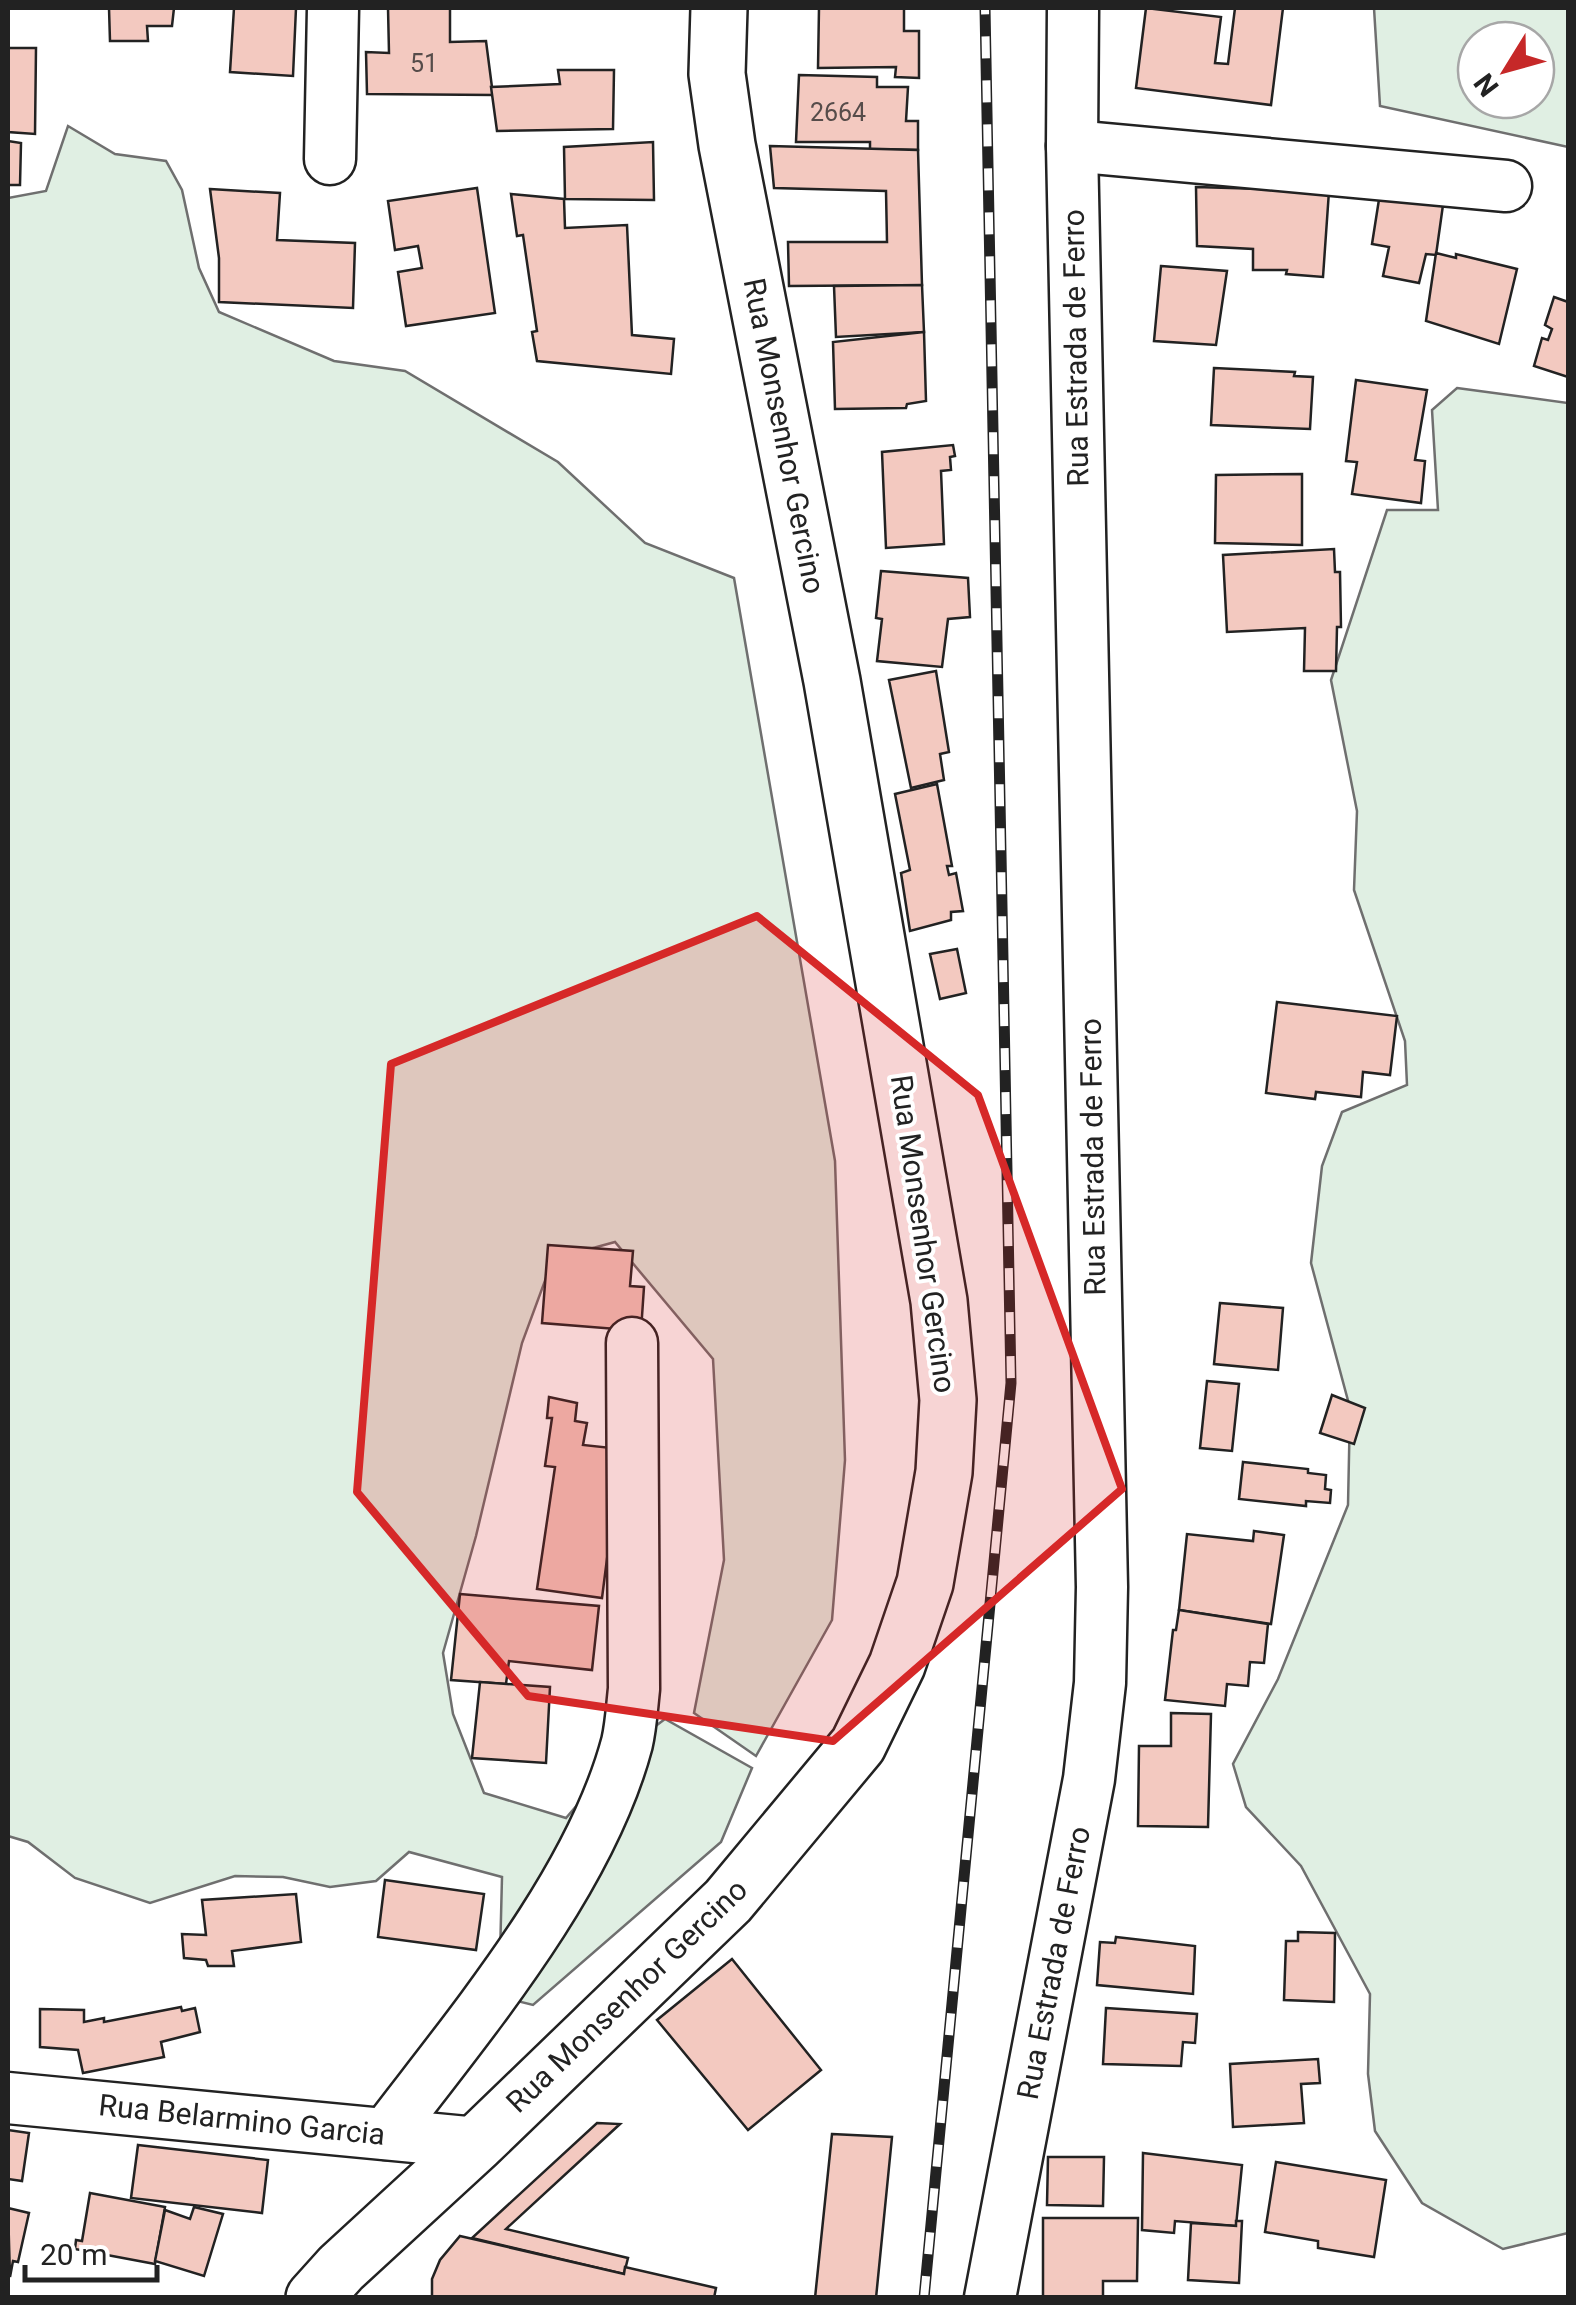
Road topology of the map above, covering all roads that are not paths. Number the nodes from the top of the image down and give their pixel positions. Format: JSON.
{"nodes":[{"id":1,"x":332,"y":8,"type":"edge"},
{"id":2,"x":719,"y":8,"type":"edge"},
{"id":3,"x":1073,"y":8,"type":"edge"},
{"id":4,"x":1072,"y":146,"type":"junction"},
{"id":5,"x":330,"y":159,"type":"dead end"},
{"id":6,"x":1506,"y":186,"type":"dead end"},
{"id":7,"x":632,"y":1343,"type":"dead end"},
{"id":8,"x":8,"y":2098,"type":"edge"},
{"id":9,"x":386,"y":2134,"type":"junction"},
{"id":10,"x":477,"y":2144,"type":"junction"},
{"id":11,"x":314,"y":2298,"type":"edge"},
{"id":12,"x":990,"y":2298,"type":"edge"}],
"edges":[{"from":1,"to":5,"type":"street"},
{"from":2,"to":10,"type":"main road","name":"Rua Monsenhor Gercino"},
{"from":3,"to":4,"type":"street","name":"Rua Estrada de Ferro"},
{"from":4,"to":6,"type":"street"},
{"from":4,"to":12,"type":"street","name":"Rua Estrada de Ferro"},
{"from":7,"to":9,"type":"street"},
{"from":8,"to":9,"type":"street","name":"Rua Belarmino Garcia"},
{"from":9,"to":10,"type":"street","name":"Rua Belarmino Garcia"},
{"from":10,"to":11,"type":"main road","name":"Rua Monsenhor Gercino"}]}
